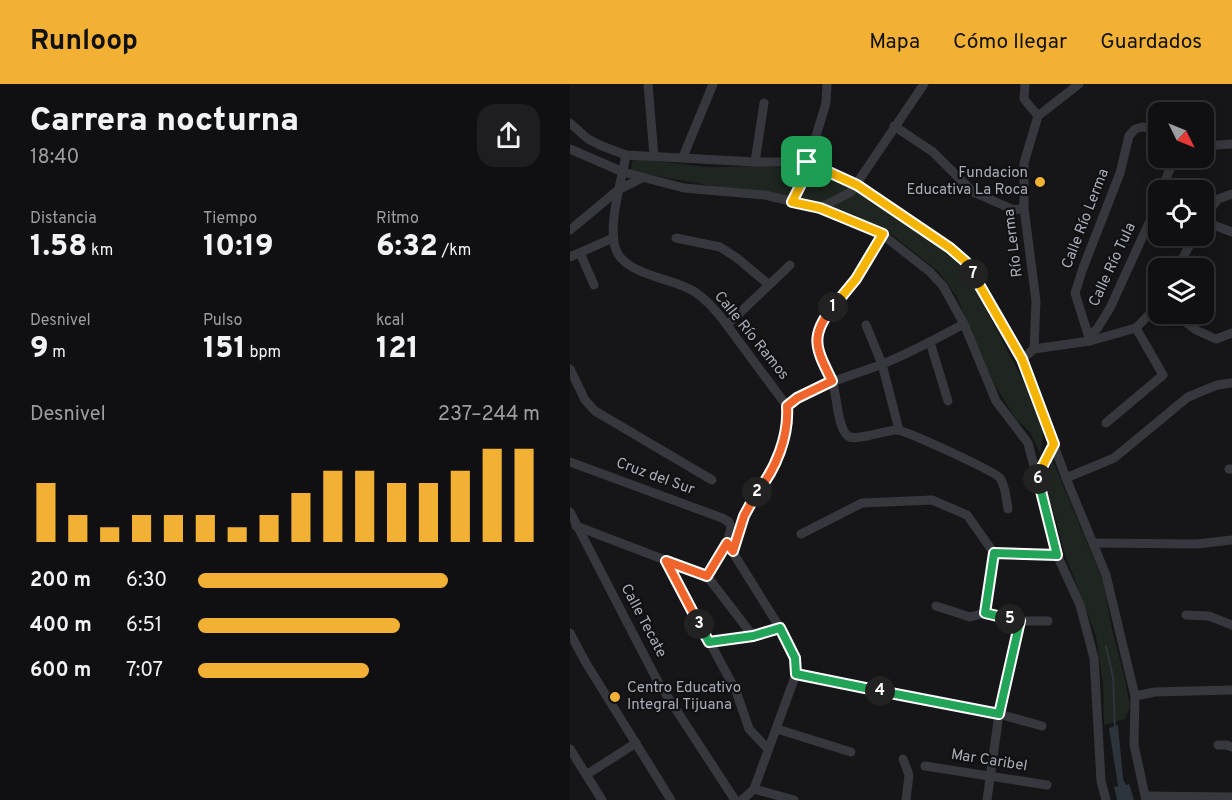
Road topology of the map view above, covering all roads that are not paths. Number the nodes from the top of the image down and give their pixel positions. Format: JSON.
{"nodes":[{"id":1,"x":648,"y":84,"type":"edge"},
{"id":2,"x":713,"y":84,"type":"edge"},
{"id":3,"x":827,"y":84,"type":"edge"},
{"id":4,"x":924,"y":84,"type":"edge"},
{"id":5,"x":1025,"y":84,"type":"edge"},
{"id":6,"x":1079,"y":84,"type":"edge"},
{"id":7,"x":764,"y":103,"type":"dead end"},
{"id":8,"x":1038,"y":116,"type":"junction"},
{"id":9,"x":570,"y":123,"type":"edge"},
{"id":10,"x":894,"y":126,"type":"junction"},
{"id":11,"x":1148,"y":128,"type":"edge"},
{"id":12,"x":1232,"y":144,"type":"edge"},
{"id":13,"x":1214,"y":145,"type":"edge"},
{"id":14,"x":570,"y":149,"type":"edge"},
{"id":15,"x":626,"y":155,"type":"junction"},
{"id":16,"x":654,"y":156,"type":"junction"},
{"id":17,"x":683,"y":157,"type":"junction"},
{"id":18,"x":754,"y":162,"type":"junction"},
{"id":19,"x":807,"y":162,"type":"junction"},
{"id":20,"x":623,"y":172,"type":"junction"},
{"id":21,"x":642,"y":178,"type":"junction"},
{"id":22,"x":857,"y":185,"type":"junction"},
{"id":23,"x":618,"y":190,"type":"junction"},
{"id":24,"x":1232,"y":194,"type":"edge"},
{"id":25,"x":792,"y":202,"type":"junction"},
{"id":26,"x":1214,"y":205,"type":"edge"},
{"id":27,"x":820,"y":208,"type":"junction"},
{"id":28,"x":1024,"y":208,"type":"junction"},
{"id":29,"x":1148,"y":225,"type":"edge"},
{"id":30,"x":1214,"y":225,"type":"edge"},
{"id":31,"x":570,"y":230,"type":"edge"},
{"id":32,"x":1232,"y":232,"type":"edge"},
{"id":33,"x":883,"y":234,"type":"junction"},
{"id":34,"x":613,"y":238,"type":"junction"},
{"id":35,"x":676,"y":238,"type":"dead end"},
{"id":36,"x":580,"y":253,"type":"junction"},
{"id":37,"x":570,"y":257,"type":"edge"},
{"id":38,"x":790,"y":265,"type":"dead end"},
{"id":39,"x":768,"y":284,"type":"junction"},
{"id":40,"x":594,"y":285,"type":"dead end"},
{"id":41,"x":1148,"y":315,"type":"edge"},
{"id":42,"x":964,"y":324,"type":"junction"},
{"id":43,"x":1188,"y":324,"type":"edge"},
{"id":44,"x":727,"y":325,"type":"junction"},
{"id":45,"x":866,"y":325,"type":"dead end"},
{"id":46,"x":1136,"y":328,"type":"junction"},
{"id":47,"x":1232,"y":333,"type":"edge"},
{"id":48,"x":1089,"y":338,"type":"junction"},
{"id":49,"x":930,"y":342,"type":"junction"},
{"id":50,"x":1034,"y":349,"type":"junction"},
{"id":51,"x":1022,"y":359,"type":"junction"},
{"id":52,"x":882,"y":364,"type":"junction"},
{"id":53,"x":570,"y":369,"type":"edge"},
{"id":54,"x":832,"y":381,"type":"junction"},
{"id":55,"x":1232,"y":383,"type":"edge"},
{"id":56,"x":948,"y":401,"type":"dead end"},
{"id":57,"x":787,"y":406,"type":"junction"},
{"id":58,"x":1106,"y":423,"type":"dead end"},
{"id":59,"x":898,"y":430,"type":"junction"},
{"id":60,"x":1054,"y":444,"type":"junction"},
{"id":61,"x":570,"y":462,"type":"edge"},
{"id":62,"x":1038,"y":475,"type":"junction"},
{"id":63,"x":1066,"y":478,"type":"junction"},
{"id":64,"x":712,"y":480,"type":"dead end"},
{"id":65,"x":1008,"y":509,"type":"dead end"},
{"id":66,"x":570,"y":512,"type":"edge"},
{"id":67,"x":576,"y":526,"type":"junction"},
{"id":68,"x":801,"y":534,"type":"dead end"},
{"id":69,"x":1232,"y":540,"type":"edge"},
{"id":70,"x":727,"y":543,"type":"junction"},
{"id":71,"x":1093,"y":543,"type":"junction"},
{"id":72,"x":733,"y":551,"type":"junction"},
{"id":73,"x":994,"y":553,"type":"junction"},
{"id":74,"x":1057,"y":555,"type":"junction"},
{"id":75,"x":666,"y":561,"type":"junction"},
{"id":76,"x":707,"y":576,"type":"junction"},
{"id":77,"x":936,"y":606,"type":"dead end"},
{"id":78,"x":985,"y":613,"type":"junction"},
{"id":79,"x":1186,"y":615,"type":"dead end"},
{"id":80,"x":1020,"y":621,"type":"junction"},
{"id":81,"x":1048,"y":621,"type":"dead end"},
{"id":82,"x":1232,"y":625,"type":"edge"},
{"id":83,"x":780,"y":628,"type":"junction"},
{"id":84,"x":570,"y":633,"type":"edge"},
{"id":85,"x":753,"y":636,"type":"junction"},
{"id":86,"x":709,"y":642,"type":"junction"},
{"id":87,"x":796,"y":674,"type":"junction"},
{"id":88,"x":1232,"y":690,"type":"edge"},
{"id":89,"x":1135,"y":696,"type":"junction"},
{"id":90,"x":999,"y":714,"type":"junction"},
{"id":91,"x":1042,"y":726,"type":"dead end"},
{"id":92,"x":777,"y":729,"type":"junction"},
{"id":93,"x":636,"y":743,"type":"junction"},
{"id":94,"x":1218,"y":745,"type":"dead end"},
{"id":95,"x":1232,"y":747,"type":"edge"},
{"id":96,"x":570,"y":749,"type":"edge"},
{"id":97,"x":768,"y":749,"type":"junction"},
{"id":98,"x":851,"y":752,"type":"dead end"},
{"id":99,"x":903,"y":759,"type":"dead end"},
{"id":100,"x":925,"y":766,"type":"dead end"},
{"id":101,"x":586,"y":775,"type":"junction"},
{"id":102,"x":991,"y":777,"type":"junction"},
{"id":103,"x":1047,"y":785,"type":"dead end"},
{"id":104,"x":754,"y":789,"type":"junction"},
{"id":105,"x":780,"y":797,"type":"edge"},
{"id":106,"x":1232,"y":797,"type":"edge"},
{"id":107,"x":1145,"y":798,"type":"edge"},
{"id":108,"x":1203,"y":799,"type":"edge"},
{"id":109,"x":602,"y":800,"type":"edge"},
{"id":110,"x":671,"y":800,"type":"edge"},
{"id":111,"x":735,"y":800,"type":"edge"},
{"id":112,"x":742,"y":800,"type":"edge"},
{"id":113,"x":794,"y":800,"type":"edge"},
{"id":114,"x":906,"y":800,"type":"edge"},
{"id":115,"x":987,"y":800,"type":"edge"},
{"id":116,"x":1106,"y":800,"type":"edge"}],
"edges":[{"from":1,"to":16,"type":"street"},
{"from":2,"to":17,"type":"street"},
{"from":3,"to":19,"type":"street"},
{"from":4,"to":10,"type":"street"},
{"from":5,"to":8,"type":"street"},
{"from":6,"to":8,"type":"street"},
{"from":7,"to":18,"type":"street"},
{"from":8,"to":28,"type":"street","name":"Río Lerma"},
{"from":9,"to":15,"type":"street"},
{"from":10,"to":22,"type":"street"},
{"from":10,"to":28,"type":"street"},
{"from":11,"to":48,"type":"street","name":"Calle Río Lerma"},
{"from":12,"to":13,"type":"street"},
{"from":14,"to":20,"type":"street"},
{"from":15,"to":16,"type":"street"},
{"from":15,"to":20,"type":"street"},
{"from":16,"to":17,"type":"street"},
{"from":17,"to":18,"type":"street"},
{"from":18,"to":19,"type":"street"},
{"from":19,"to":22,"type":"street"},
{"from":19,"to":25,"type":"street"},
{"from":20,"to":21,"type":"street"},
{"from":20,"to":23,"type":"street"},
{"from":21,"to":23,"type":"street"},
{"from":21,"to":25,"type":"street"},
{"from":22,"to":27,"type":"street"},
{"from":22,"to":51,"type":"street"},
{"from":23,"to":31,"type":"street"},
{"from":23,"to":34,"type":"street"},
{"from":24,"to":26,"type":"street"},
{"from":25,"to":27,"type":"street"},
{"from":27,"to":33,"type":"street"},
{"from":28,"to":50,"type":"street","name":"Río Lerma"},
{"from":29,"to":48,"type":"street","name":"Calle Río Tula"},
{"from":30,"to":32,"type":"street"},
{"from":33,"to":42,"type":"street"},
{"from":33,"to":54,"type":"street"},
{"from":34,"to":36,"type":"street"},
{"from":34,"to":44,"type":"street","name":"Calle Río Ramos"},
{"from":35,"to":39,"type":"street"},
{"from":36,"to":37,"type":"street"},
{"from":36,"to":40,"type":"street"},
{"from":38,"to":39,"type":"street"},
{"from":39,"to":44,"type":"street"},
{"from":41,"to":46,"type":"street"},
{"from":42,"to":49,"type":"street"},
{"from":42,"to":62,"type":"street"},
{"from":43,"to":47,"type":"street"},
{"from":44,"to":57,"type":"street","name":"Calle Río Ramos"},
{"from":45,"to":52,"type":"street"},
{"from":46,"to":48,"type":"street"},
{"from":46,"to":58,"type":"street"},
{"from":48,"to":50,"type":"street"},
{"from":49,"to":52,"type":"street"},
{"from":49,"to":56,"type":"street"},
{"from":50,"to":51,"type":"street"},
{"from":51,"to":60,"type":"street"},
{"from":52,"to":54,"type":"street"},
{"from":52,"to":59,"type":"street"},
{"from":53,"to":64,"type":"street"},
{"from":54,"to":57,"type":"street"},
{"from":54,"to":59,"type":"street"},
{"from":55,"to":63,"type":"street"},
{"from":57,"to":72,"type":"street"},
{"from":59,"to":65,"type":"street"},
{"from":60,"to":62,"type":"street"},
{"from":60,"to":63,"type":"street"},
{"from":61,"to":70,"type":"street","name":"Cruz del Sur"},
{"from":62,"to":74,"type":"street"},
{"from":63,"to":71,"type":"street"},
{"from":66,"to":67,"type":"street","name":"Calle Tecate"},
{"from":67,"to":75,"type":"street"},
{"from":67,"to":111,"type":"street","name":"Calle Tecate"},
{"from":68,"to":73,"type":"street"},
{"from":69,"to":71,"type":"street"},
{"from":70,"to":72,"type":"street"},
{"from":70,"to":76,"type":"street"},
{"from":71,"to":89,"type":"street"},
{"from":72,"to":83,"type":"street"},
{"from":73,"to":74,"type":"street"},
{"from":73,"to":78,"type":"street"},
{"from":74,"to":116,"type":"street"},
{"from":75,"to":76,"type":"street"},
{"from":75,"to":86,"type":"street"},
{"from":76,"to":85,"type":"street"},
{"from":77,"to":78,"type":"street"},
{"from":78,"to":80,"type":"street"},
{"from":79,"to":82,"type":"street"},
{"from":80,"to":81,"type":"street"},
{"from":80,"to":90,"type":"street"},
{"from":83,"to":85,"type":"street"},
{"from":83,"to":87,"type":"street"},
{"from":84,"to":93,"type":"street"},
{"from":85,"to":86,"type":"street"},
{"from":86,"to":97,"type":"street"},
{"from":87,"to":90,"type":"street"},
{"from":87,"to":92,"type":"street"},
{"from":88,"to":89,"type":"street"},
{"from":89,"to":107,"type":"street"},
{"from":90,"to":91,"type":"street"},
{"from":90,"to":102,"type":"street"},
{"from":92,"to":97,"type":"street"},
{"from":92,"to":98,"type":"street"},
{"from":93,"to":101,"type":"street"},
{"from":93,"to":110,"type":"street"},
{"from":94,"to":95,"type":"street"},
{"from":96,"to":101,"type":"street"},
{"from":97,"to":104,"type":"street"},
{"from":99,"to":114,"type":"street"},
{"from":100,"to":102,"type":"street","name":"Mar Caribel"},
{"from":101,"to":109,"type":"street"},
{"from":102,"to":103,"type":"street","name":"Mar Caribel"},
{"from":102,"to":115,"type":"street"},
{"from":104,"to":105,"type":"street"},
{"from":104,"to":112,"type":"street"},
{"from":105,"to":113,"type":"street"},
{"from":106,"to":108,"type":"street"},
{"from":107,"to":108,"type":"street"}]}
